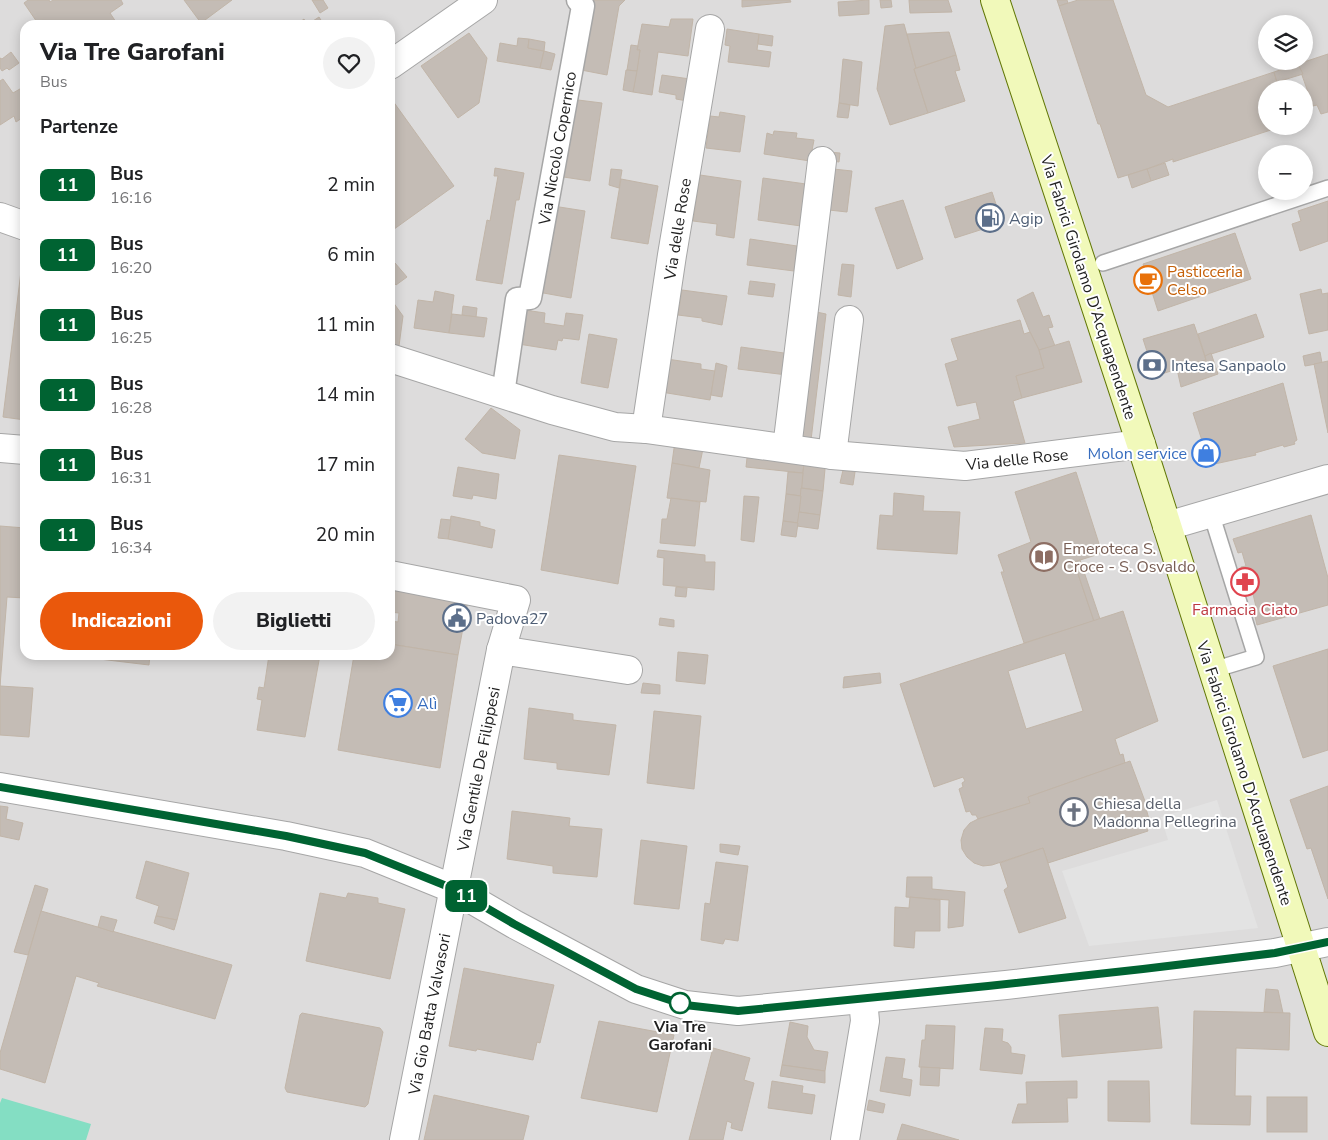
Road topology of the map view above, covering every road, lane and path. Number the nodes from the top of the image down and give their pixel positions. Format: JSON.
{"nodes":[{"id":1,"x":484,"y":0,"type":"edge"},
{"id":2,"x":578,"y":0,"type":"edge"},
{"id":3,"x":994,"y":0,"type":"edge"},
{"id":4,"x":710,"y":29,"type":"dead end"},
{"id":5,"x":395,"y":62,"type":"edge"},
{"id":6,"x":822,"y":161,"type":"dead end"},
{"id":7,"x":1328,"y":188,"type":"edge"},
{"id":8,"x":0,"y":217,"type":"edge"},
{"id":9,"x":20,"y":224,"type":"edge"},
{"id":10,"x":1103,"y":263,"type":"dead end"},
{"id":11,"x":849,"y":320,"type":"dead end"},
{"id":12,"x":395,"y":360,"type":"edge"},
{"id":13,"x":503,"y":394,"type":"junction"},
{"id":14,"x":646,"y":429,"type":"junction"},
{"id":15,"x":1141,"y":444,"type":"junction"},
{"id":16,"x":0,"y":448,"type":"edge"},
{"id":17,"x":786,"y":448,"type":"junction"},
{"id":18,"x":20,"y":450,"type":"edge"},
{"id":19,"x":832,"y":455,"type":"junction"},
{"id":20,"x":1328,"y":479,"type":"edge"},
{"id":21,"x":1211,"y":513,"type":"junction"},
{"id":22,"x":1167,"y":526,"type":"junction"},
{"id":23,"x":395,"y":576,"type":"edge"},
{"id":24,"x":501,"y":650,"type":"junction"},
{"id":25,"x":628,"y":670,"type":"dead end"},
{"id":26,"x":1213,"y":670,"type":"junction"},
{"id":27,"x":0,"y":787,"type":"edge"},
{"id":28,"x":454,"y":889,"type":"junction"},
{"id":29,"x":1328,"y":942,"type":"edge"},
{"id":30,"x":1301,"y":948,"type":"junction"},
{"id":31,"x":863,"y":999,"type":"junction"},
{"id":32,"x":1328,"y":1032,"type":"edge"},
{"id":33,"x":404,"y":1140,"type":"edge"},
{"id":34,"x":844,"y":1140,"type":"edge"}],
"edges":[{"from":1,"to":5,"type":"street"},
{"from":2,"to":13,"type":"street","name":"Via Niccolò Copernico"},
{"from":3,"to":15,"type":"main road","name":"Via Fabrici Girolamo D'Acquapendente"},
{"from":4,"to":14,"type":"street","name":"Via delle Rose"},
{"from":6,"to":17,"type":"street"},
{"from":7,"to":10,"type":"lane"},
{"from":8,"to":9,"type":"street"},
{"from":11,"to":19,"type":"street"},
{"from":12,"to":13,"type":"street","name":"Via delle Rose"},
{"from":13,"to":14,"type":"street","name":"Via delle Rose"},
{"from":14,"to":17,"type":"street","name":"Via delle Rose"},
{"from":15,"to":19,"type":"street","name":"Via delle Rose"},
{"from":15,"to":22,"type":"main road","name":"Via Fabrici Girolamo D'Acquapendente"},
{"from":16,"to":18,"type":"street"},
{"from":17,"to":19,"type":"street","name":"Via delle Rose"},
{"from":20,"to":21,"type":"street"},
{"from":21,"to":22,"type":"street"},
{"from":21,"to":26,"type":"lane"},
{"from":22,"to":26,"type":"main road","name":"Via Fabrici Girolamo D'Acquapendente"},
{"from":23,"to":24,"type":"street","name":"Via Gentile De Filippesi"},
{"from":24,"to":25,"type":"street"},
{"from":24,"to":28,"type":"street","name":"Via Gentile De Filippesi"},
{"from":26,"to":30,"type":"main road","name":"Via Fabrici Girolamo D'Acquapendente"},
{"from":27,"to":28,"type":"street"},
{"from":28,"to":31,"type":"street"},
{"from":28,"to":33,"type":"street","name":"Via Gio Batta Valvasori"},
{"from":29,"to":30,"type":"street"},
{"from":30,"to":31,"type":"street"},
{"from":30,"to":32,"type":"main road","name":"Via Fabrici Girolamo D'Acquapendente"},
{"from":31,"to":34,"type":"street"}]}
